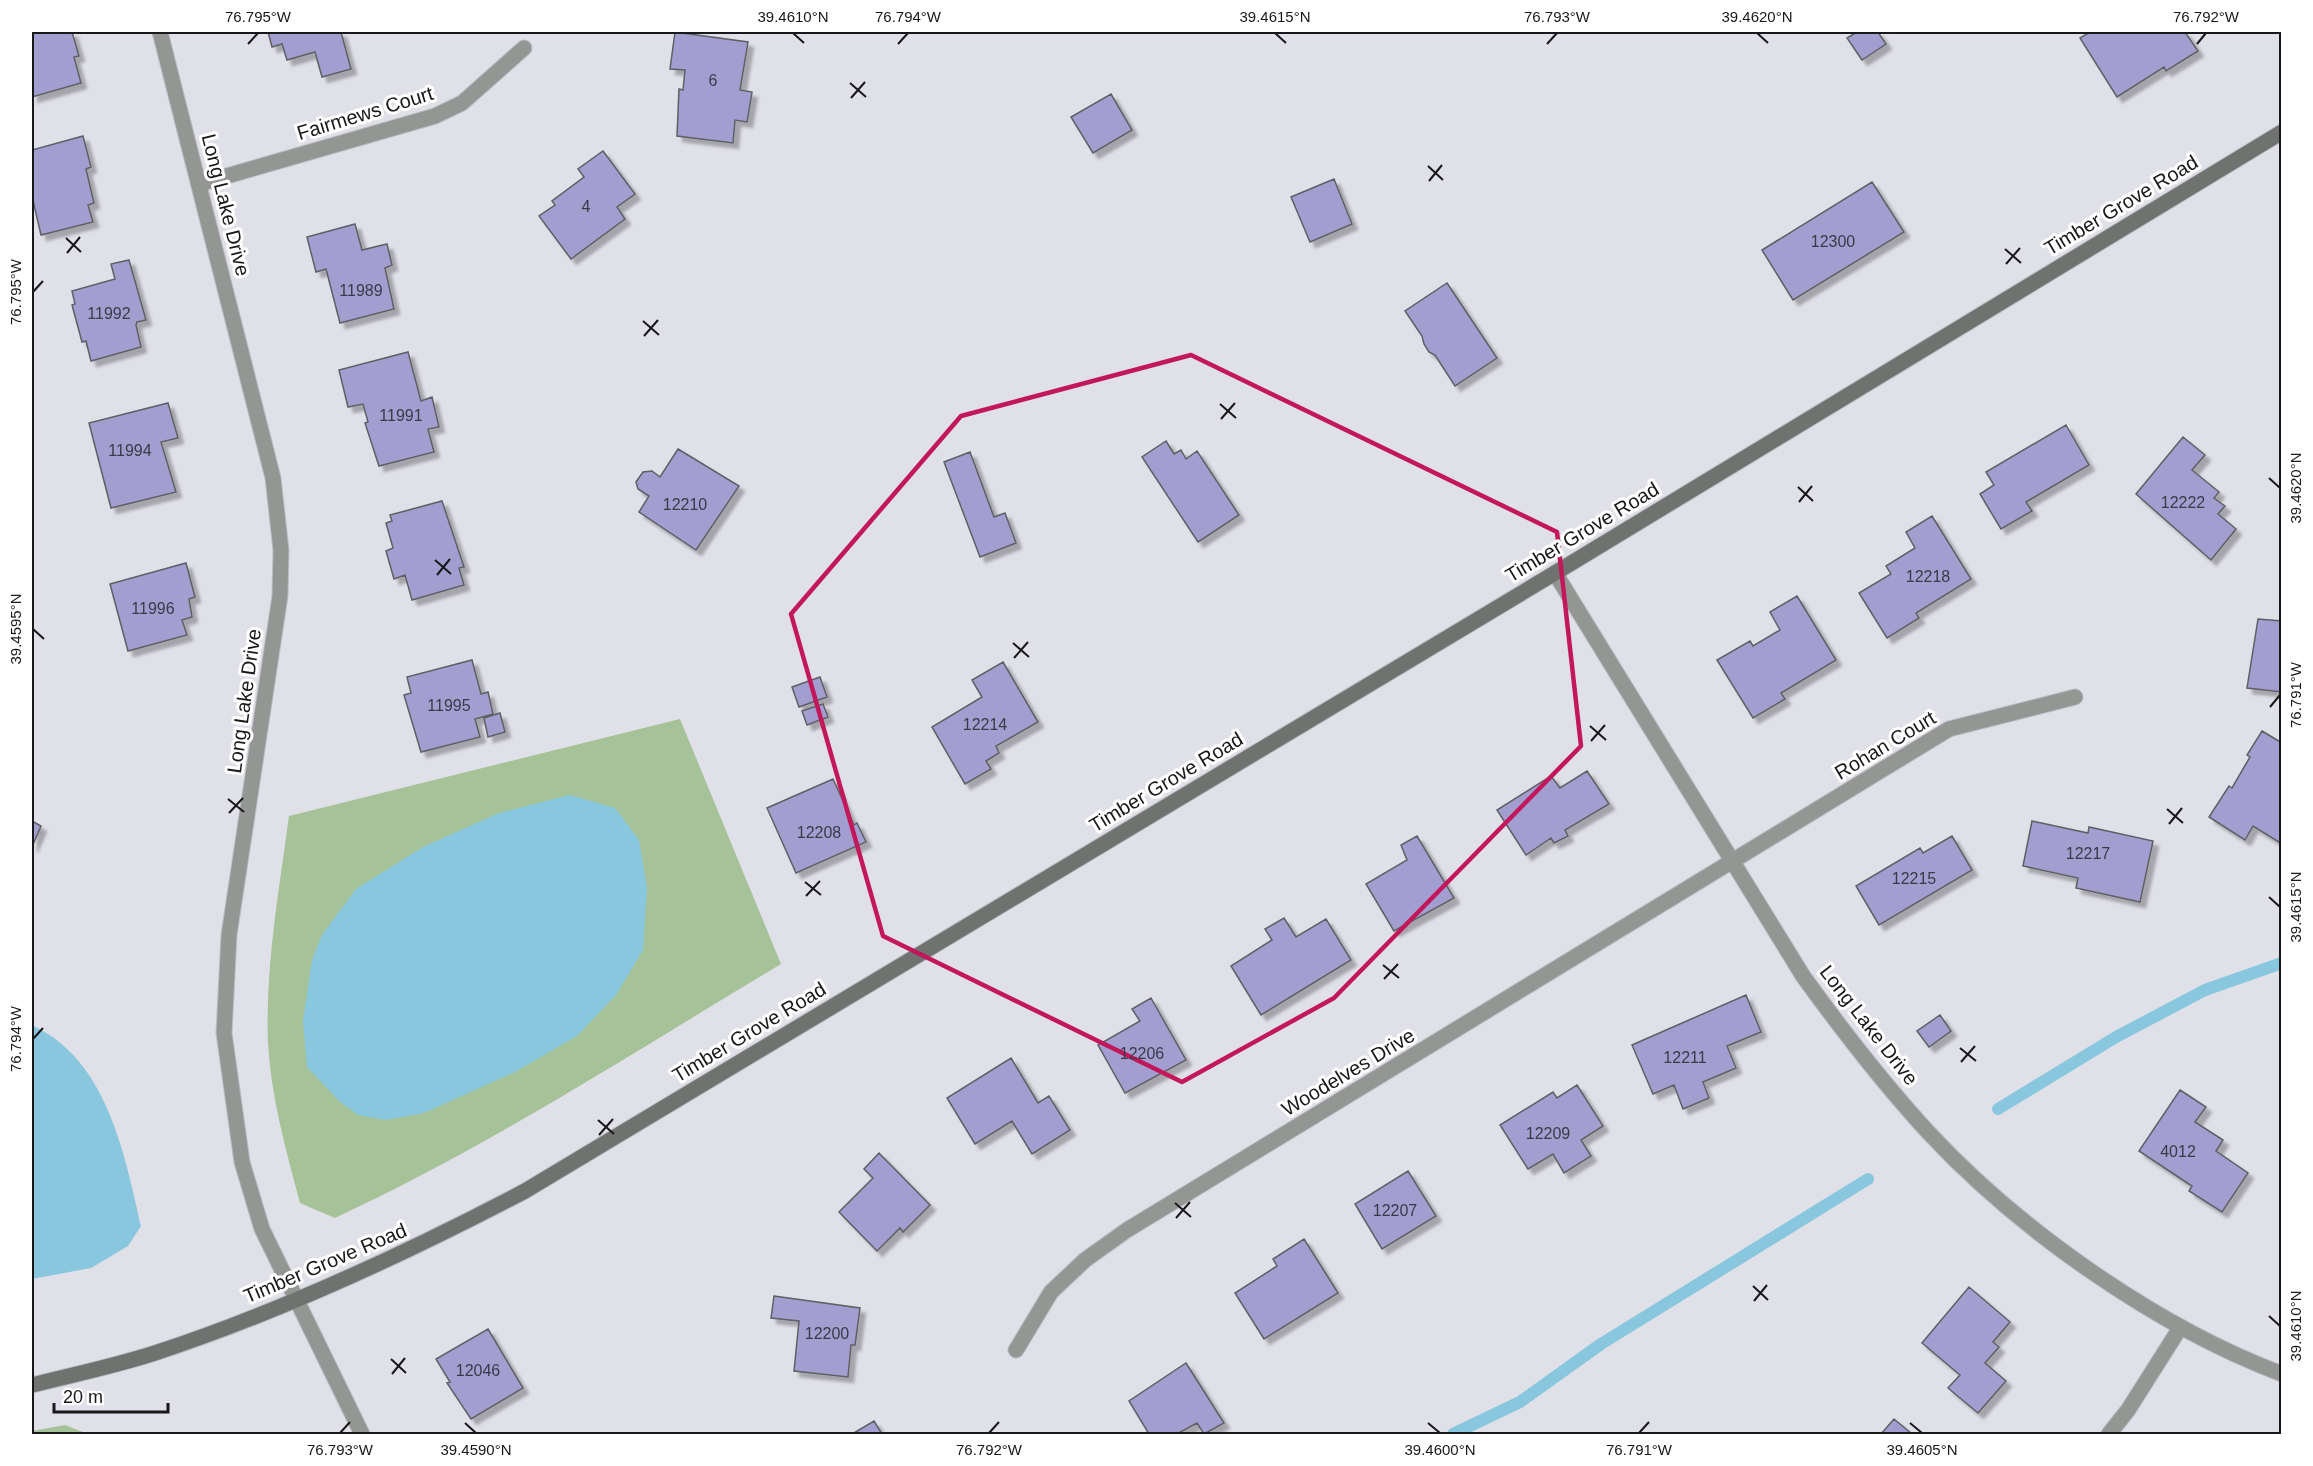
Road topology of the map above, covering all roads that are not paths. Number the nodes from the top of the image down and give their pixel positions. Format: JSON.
{"nodes":[{"id":1,"x":160,"y":32,"type":"edge"},
{"id":2,"x":524,"y":48,"type":"dead end"},
{"id":3,"x":2282,"y":132,"type":"edge"},
{"id":4,"x":199,"y":184,"type":"junction"},
{"id":5,"x":1555,"y":573,"type":"junction"},
{"id":6,"x":2075,"y":697,"type":"dead end"},
{"id":7,"x":1732,"y":864,"type":"junction"},
{"id":8,"x":297,"y":1301,"type":"junction"},
{"id":9,"x":2180,"y":1328,"type":"junction"},
{"id":10,"x":1016,"y":1350,"type":"dead end"},
{"id":11,"x":2282,"y":1374,"type":"edge"},
{"id":12,"x":32,"y":1385,"type":"edge"},
{"id":13,"x":362,"y":1434,"type":"edge"},
{"id":14,"x":2109,"y":1434,"type":"edge"}],
"edges":[{"from":1,"to":4,"type":"street","name":"Long Lake Drive"},
{"from":2,"to":4,"type":"street","name":"Fairmews Court"},
{"from":3,"to":5,"type":"street","name":"Timber Grove Road"},
{"from":4,"to":8,"type":"street","name":"Long Lake Drive"},
{"from":5,"to":7,"type":"street","name":"Long Lake Drive"},
{"from":5,"to":8,"type":"street","name":"Timber Grove Road"},
{"from":6,"to":7,"type":"street","name":"Rohan Court"},
{"from":7,"to":9,"type":"street","name":"Long Lake Drive"},
{"from":7,"to":10,"type":"street","name":"Woodelves Drive"},
{"from":8,"to":12,"type":"street","name":"Timber Grove Road"},
{"from":8,"to":13,"type":"street","name":"Long Lake Drive"},
{"from":9,"to":11,"type":"street","name":"Long Lake Drive"},
{"from":9,"to":14,"type":"street"}]}
